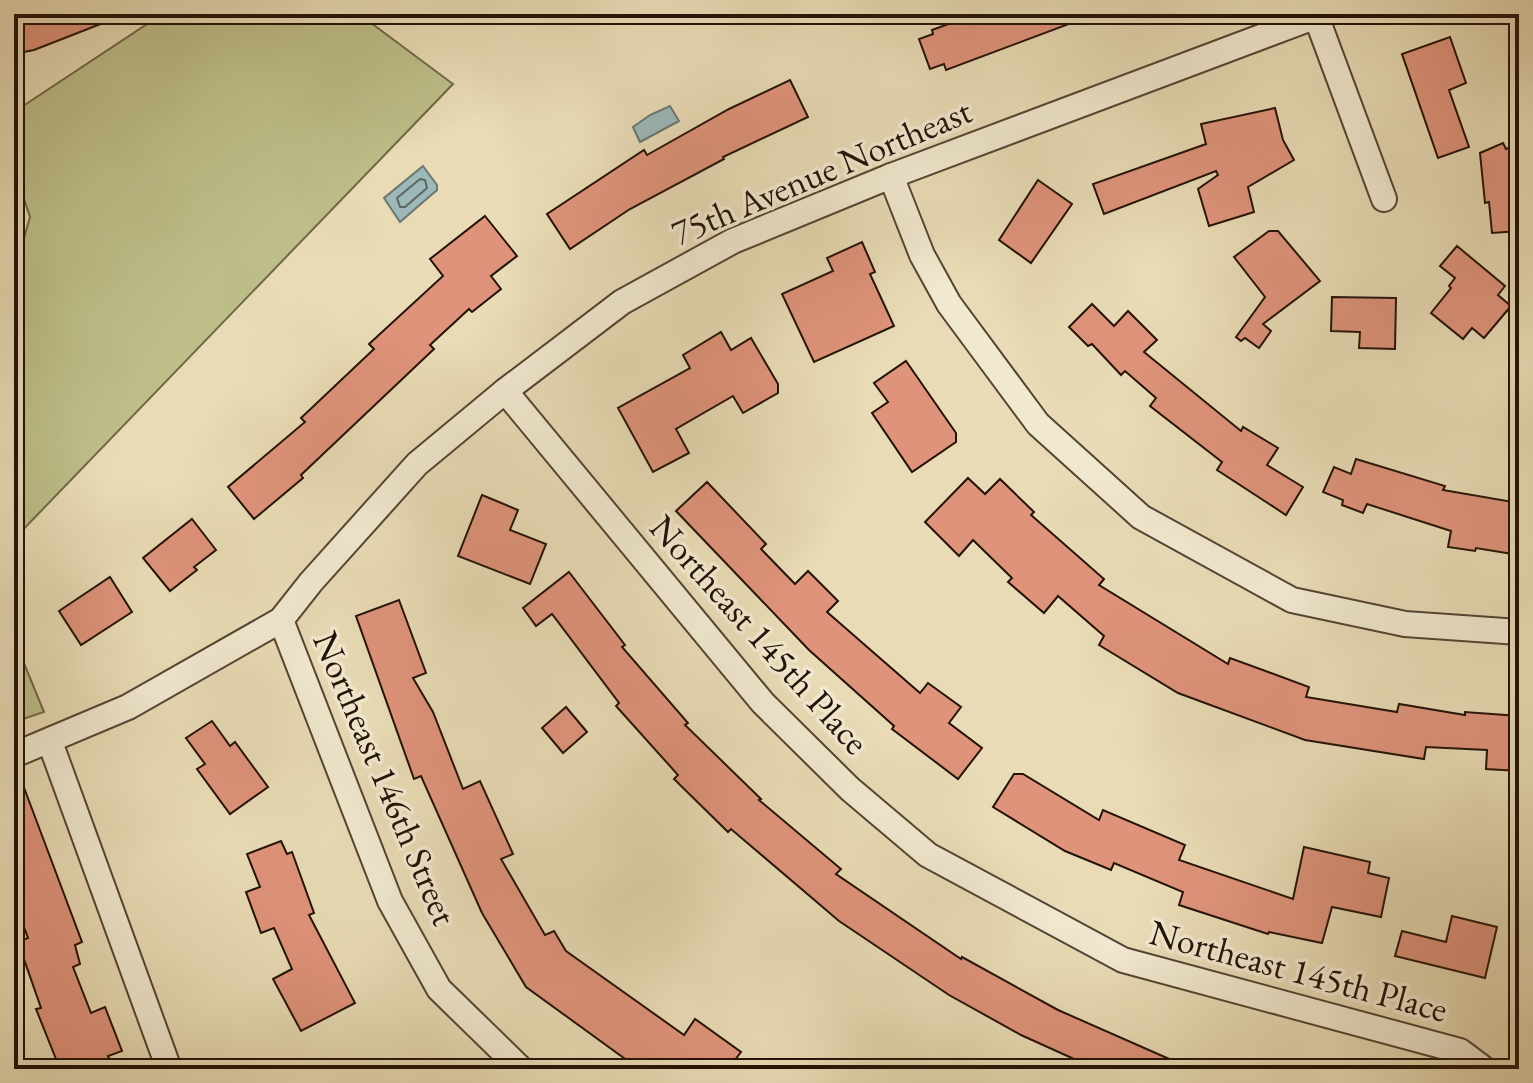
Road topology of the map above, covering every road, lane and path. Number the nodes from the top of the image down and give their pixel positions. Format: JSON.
{"nodes":[{"id":1,"x":1319,"y":15,"type":"edge"},
{"id":2,"x":891,"y":176,"type":"junction"},
{"id":3,"x":1384,"y":199,"type":"dead end"},
{"id":4,"x":505,"y":391,"type":"junction"},
{"id":5,"x":281,"y":620,"type":"junction"},
{"id":6,"x":1519,"y":632,"type":"edge"},
{"id":7,"x":50,"y":742,"type":"junction"},
{"id":8,"x":14,"y":755,"type":"edge"},
{"id":9,"x":169,"y":1069,"type":"edge"},
{"id":10,"x":521,"y":1069,"type":"edge"},
{"id":11,"x":1484,"y":1069,"type":"edge"}],
"edges":[{"from":1,"to":2,"type":"street","name":"75th Avenue Northeast"},
{"from":1,"to":3,"type":"street"},
{"from":2,"to":4,"type":"street","name":"75th Avenue Northeast"},
{"from":2,"to":6,"type":"street"},
{"from":4,"to":5,"type":"street","name":"75th Avenue Northeast"},
{"from":4,"to":11,"type":"street","name":"Northeast 145th Place"},
{"from":5,"to":7,"type":"street","name":"75th Avenue Northeast"},
{"from":5,"to":10,"type":"street","name":"Northeast 146th Street"},
{"from":7,"to":8,"type":"street","name":"75th Avenue Northeast"},
{"from":7,"to":9,"type":"street"}]}
